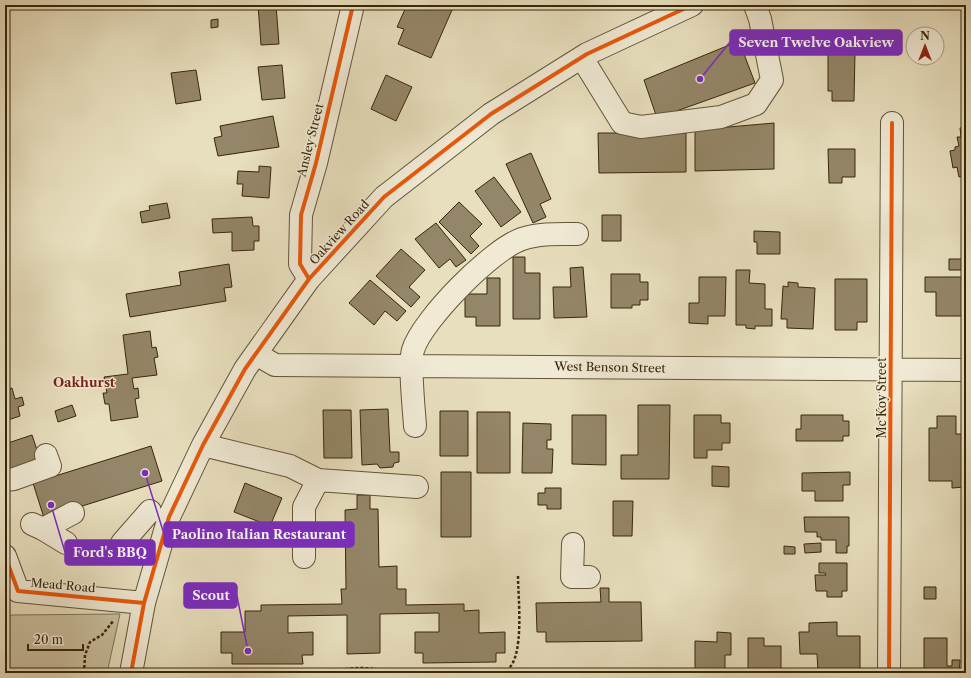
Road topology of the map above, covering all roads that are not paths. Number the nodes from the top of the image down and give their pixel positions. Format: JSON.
{"nodes":[{"id":1,"x":353,"y":5,"type":"edge"},
{"id":2,"x":692,"y":5,"type":"edge"},
{"id":3,"x":755,"y":5,"type":"edge"},
{"id":4,"x":582,"y":58,"type":"junction"},
{"id":5,"x":892,"y":123,"type":"dead end"},
{"id":6,"x":577,"y":234,"type":"dead end"},
{"id":7,"x":309,"y":279,"type":"junction"},
{"id":8,"x":256,"y":354,"type":"junction"},
{"id":9,"x":412,"y":366,"type":"junction"},
{"id":10,"x":891,"y":370,"type":"junction"},
{"id":11,"x":966,"y":370,"type":"edge"},
{"id":12,"x":415,"y":426,"type":"dead end"},
{"id":13,"x":203,"y":445,"type":"junction"},
{"id":14,"x":46,"y":455,"type":"dead end"},
{"id":15,"x":5,"y":480,"type":"edge"},
{"id":16,"x":318,"y":480,"type":"junction"},
{"id":17,"x":417,"y":486,"type":"dead end"},
{"id":18,"x":153,"y":509,"type":"junction"},
{"id":19,"x":73,"y":513,"type":"dead end"},
{"id":20,"x":66,"y":543,"type":"dead end"},
{"id":21,"x":122,"y":543,"type":"dead end"},
{"id":22,"x":573,"y":544,"type":"dead end"},
{"id":23,"x":5,"y":556,"type":"edge"},
{"id":24,"x":304,"y":557,"type":"dead end"},
{"id":25,"x":589,"y":578,"type":"dead end"},
{"id":26,"x":11,"y":594,"type":"edge"},
{"id":27,"x":144,"y":603,"type":"junction"},
{"id":28,"x":131,"y":673,"type":"edge"},
{"id":29,"x":888,"y":673,"type":"edge"}],
"edges":[{"from":1,"to":7,"type":"street","name":"Ansley Street"},
{"from":2,"to":4,"type":"street","name":"Oakview Road"},
{"from":3,"to":4,"type":"street"},
{"from":4,"to":7,"type":"street","name":"Oakview Road"},
{"from":5,"to":10,"type":"street","name":"Mc Koy Street"},
{"from":6,"to":9,"type":"street"},
{"from":7,"to":8,"type":"street","name":"Oakview Road"},
{"from":8,"to":9,"type":"street","name":"West Benson Street"},
{"from":8,"to":13,"type":"street","name":"Oakview Road"},
{"from":9,"to":10,"type":"street","name":"West Benson Street"},
{"from":9,"to":12,"type":"street"},
{"from":10,"to":11,"type":"street","name":"West Benson Street"},
{"from":10,"to":29,"type":"street","name":"Mc Koy Street"},
{"from":13,"to":16,"type":"street"},
{"from":13,"to":18,"type":"street","name":"Oakview Road"},
{"from":14,"to":15,"type":"street"},
{"from":16,"to":17,"type":"street"},
{"from":16,"to":24,"type":"street"},
{"from":18,"to":21,"type":"street"},
{"from":18,"to":27,"type":"street","name":"Oakview Road"},
{"from":19,"to":20,"type":"street"},
{"from":22,"to":25,"type":"street"},
{"from":23,"to":26,"type":"street","name":"Mead Road"},
{"from":26,"to":27,"type":"street","name":"Mead Road"},
{"from":27,"to":28,"type":"street","name":"Oakview Road"}]}
